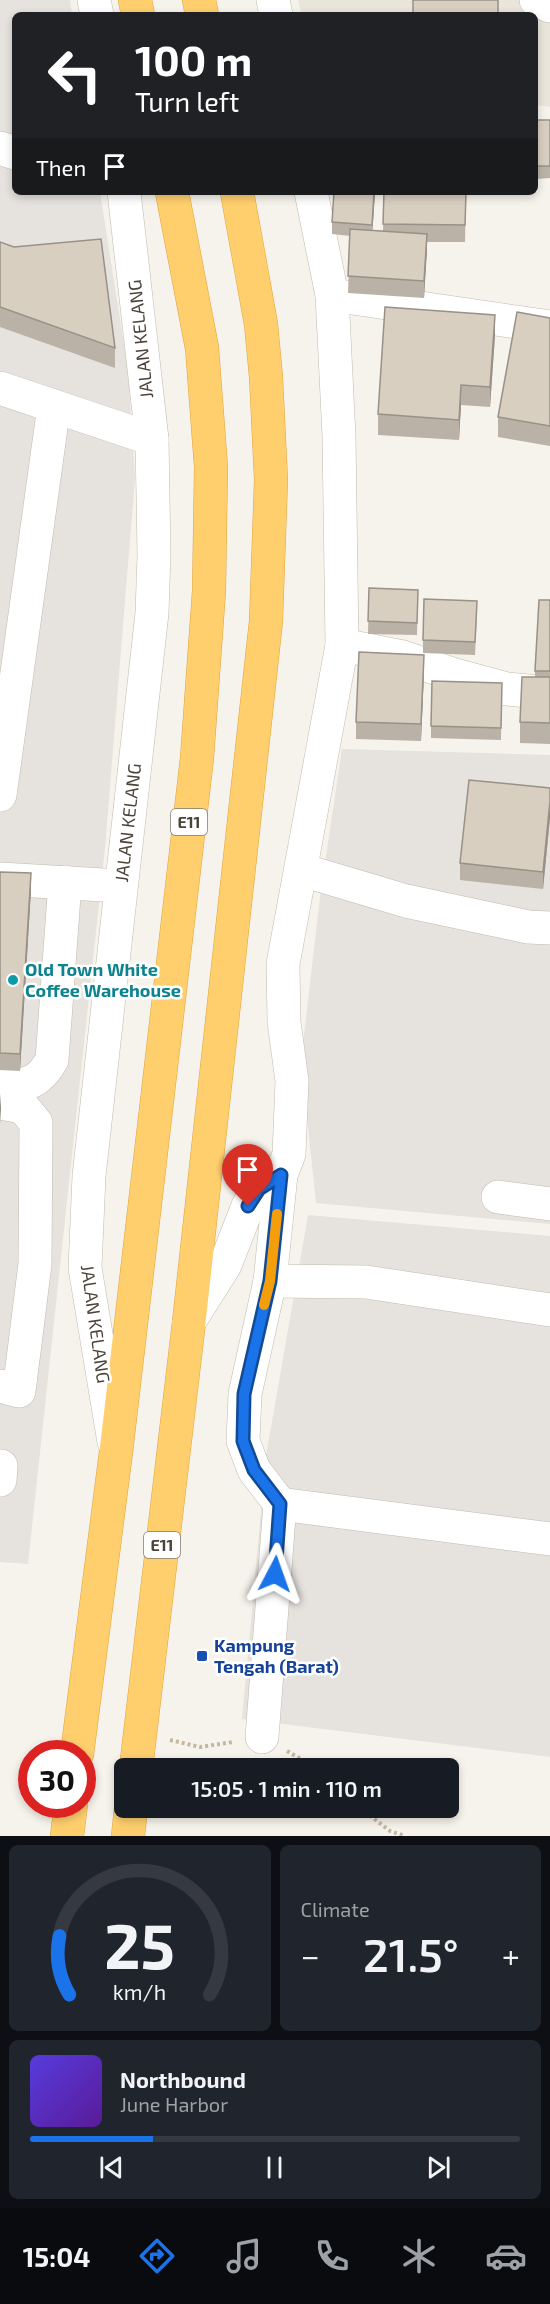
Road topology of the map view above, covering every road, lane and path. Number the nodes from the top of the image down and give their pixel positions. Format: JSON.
{"nodes":[{"id":1,"x":536,"y":0,"type":"edge"},
{"id":2,"x":550,"y":6,"type":"edge"},
{"id":3,"x":124,"y":195,"type":"edge"},
{"id":4,"x":173,"y":195,"type":"edge"},
{"id":5,"x":238,"y":195,"type":"edge"},
{"id":6,"x":312,"y":195,"type":"edge"},
{"id":7,"x":332,"y":295,"type":"junction"},
{"id":8,"x":550,"y":327,"type":"edge"},
{"id":9,"x":0,"y":388,"type":"edge"},
{"id":10,"x":54,"y":406,"type":"junction"},
{"id":11,"x":152,"y":439,"type":"junction"},
{"id":12,"x":342,"y":645,"type":"junction"},
{"id":13,"x":550,"y":693,"type":"edge"},
{"id":14,"x":0,"y":795,"type":"edge"},
{"id":15,"x":302,"y":870,"type":"junction"},
{"id":16,"x":0,"y":879,"type":"edge"},
{"id":17,"x":65,"y":882,"type":"junction"},
{"id":18,"x":122,"y":886,"type":"junction"},
{"id":19,"x":550,"y":928,"type":"edge"},
{"id":20,"x":0,"y":1084,"type":"edge"},
{"id":21,"x":0,"y":1103,"type":"edge"},
{"id":22,"x":281,"y":1175,"type":"junction"},
{"id":23,"x":498,"y":1197,"type":"dead end"},
{"id":24,"x":550,"y":1204,"type":"edge"},
{"id":25,"x":35,"y":1264,"type":"junction"},
{"id":26,"x":85,"y":1268,"type":"junction"},
{"id":27,"x":270,"y":1281,"type":"junction"},
{"id":28,"x":550,"y":1310,"type":"edge"},
{"id":29,"x":189,"y":1322,"type":"junction"},
{"id":30,"x":0,"y":1386,"type":"edge"},
{"id":31,"x":116,"y":1452,"type":"junction"},
{"id":32,"x":280,"y":1504,"type":"junction"},
{"id":33,"x":550,"y":1539,"type":"edge"},
{"id":34,"x":140,"y":1733,"type":"junction"},
{"id":35,"x":262,"y":1737,"type":"joint"},
{"id":36,"x":79,"y":1740,"type":"edge"},
{"id":37,"x":137,"y":1758,"type":"edge"},
{"id":38,"x":130,"y":1818,"type":"edge"},
{"id":39,"x":373,"y":1818,"type":"edge"},
{"id":40,"x":128,"y":1836,"type":"edge"},
{"id":41,"x":405,"y":1836,"type":"edge"}],
"edges":[{"from":1,"to":2,"type":"street"},
{"from":3,"to":11,"type":"street","name":"JALAN KELANG"},
{"from":4,"to":31,"type":"highway","number":"E11"},
{"from":5,"to":29,"type":"highway","number":"E11"},
{"from":6,"to":7,"type":"street"},
{"from":7,"to":8,"type":"street"},
{"from":7,"to":12,"type":"street"},
{"from":9,"to":10,"type":"street"},
{"from":10,"to":11,"type":"street"},
{"from":10,"to":14,"type":"street"},
{"from":11,"to":18,"type":"street","name":"JALAN KELANG"},
{"from":12,"to":13,"type":"street"},
{"from":12,"to":15,"type":"street"},
{"from":15,"to":19,"type":"street"},
{"from":15,"to":22,"type":"street"},
{"from":16,"to":17,"type":"street"},
{"from":17,"to":18,"type":"street"},
{"from":17,"to":20,"type":"street"},
{"from":18,"to":26,"type":"street","name":"JALAN KELANG"},
{"from":21,"to":25,"type":"street"},
{"from":22,"to":27,"type":"street"},
{"from":22,"to":29,"type":"street"},
{"from":23,"to":24,"type":"street"},
{"from":25,"to":26,"type":"street"},
{"from":25,"to":30,"type":"street"},
{"from":26,"to":31,"type":"street","name":"JALAN KELANG"},
{"from":27,"to":28,"type":"street"},
{"from":27,"to":32,"type":"street"},
{"from":29,"to":34,"type":"highway","number":"E11"},
{"from":31,"to":36,"type":"highway","number":"E11"},
{"from":32,"to":33,"type":"street"},
{"from":32,"to":35,"type":"street"},
{"from":34,"to":35,"type":"path"},
{"from":34,"to":37,"type":"highway","number":"E11"},
{"from":38,"to":40,"type":"highway"},
{"from":39,"to":41,"type":"path"}]}
